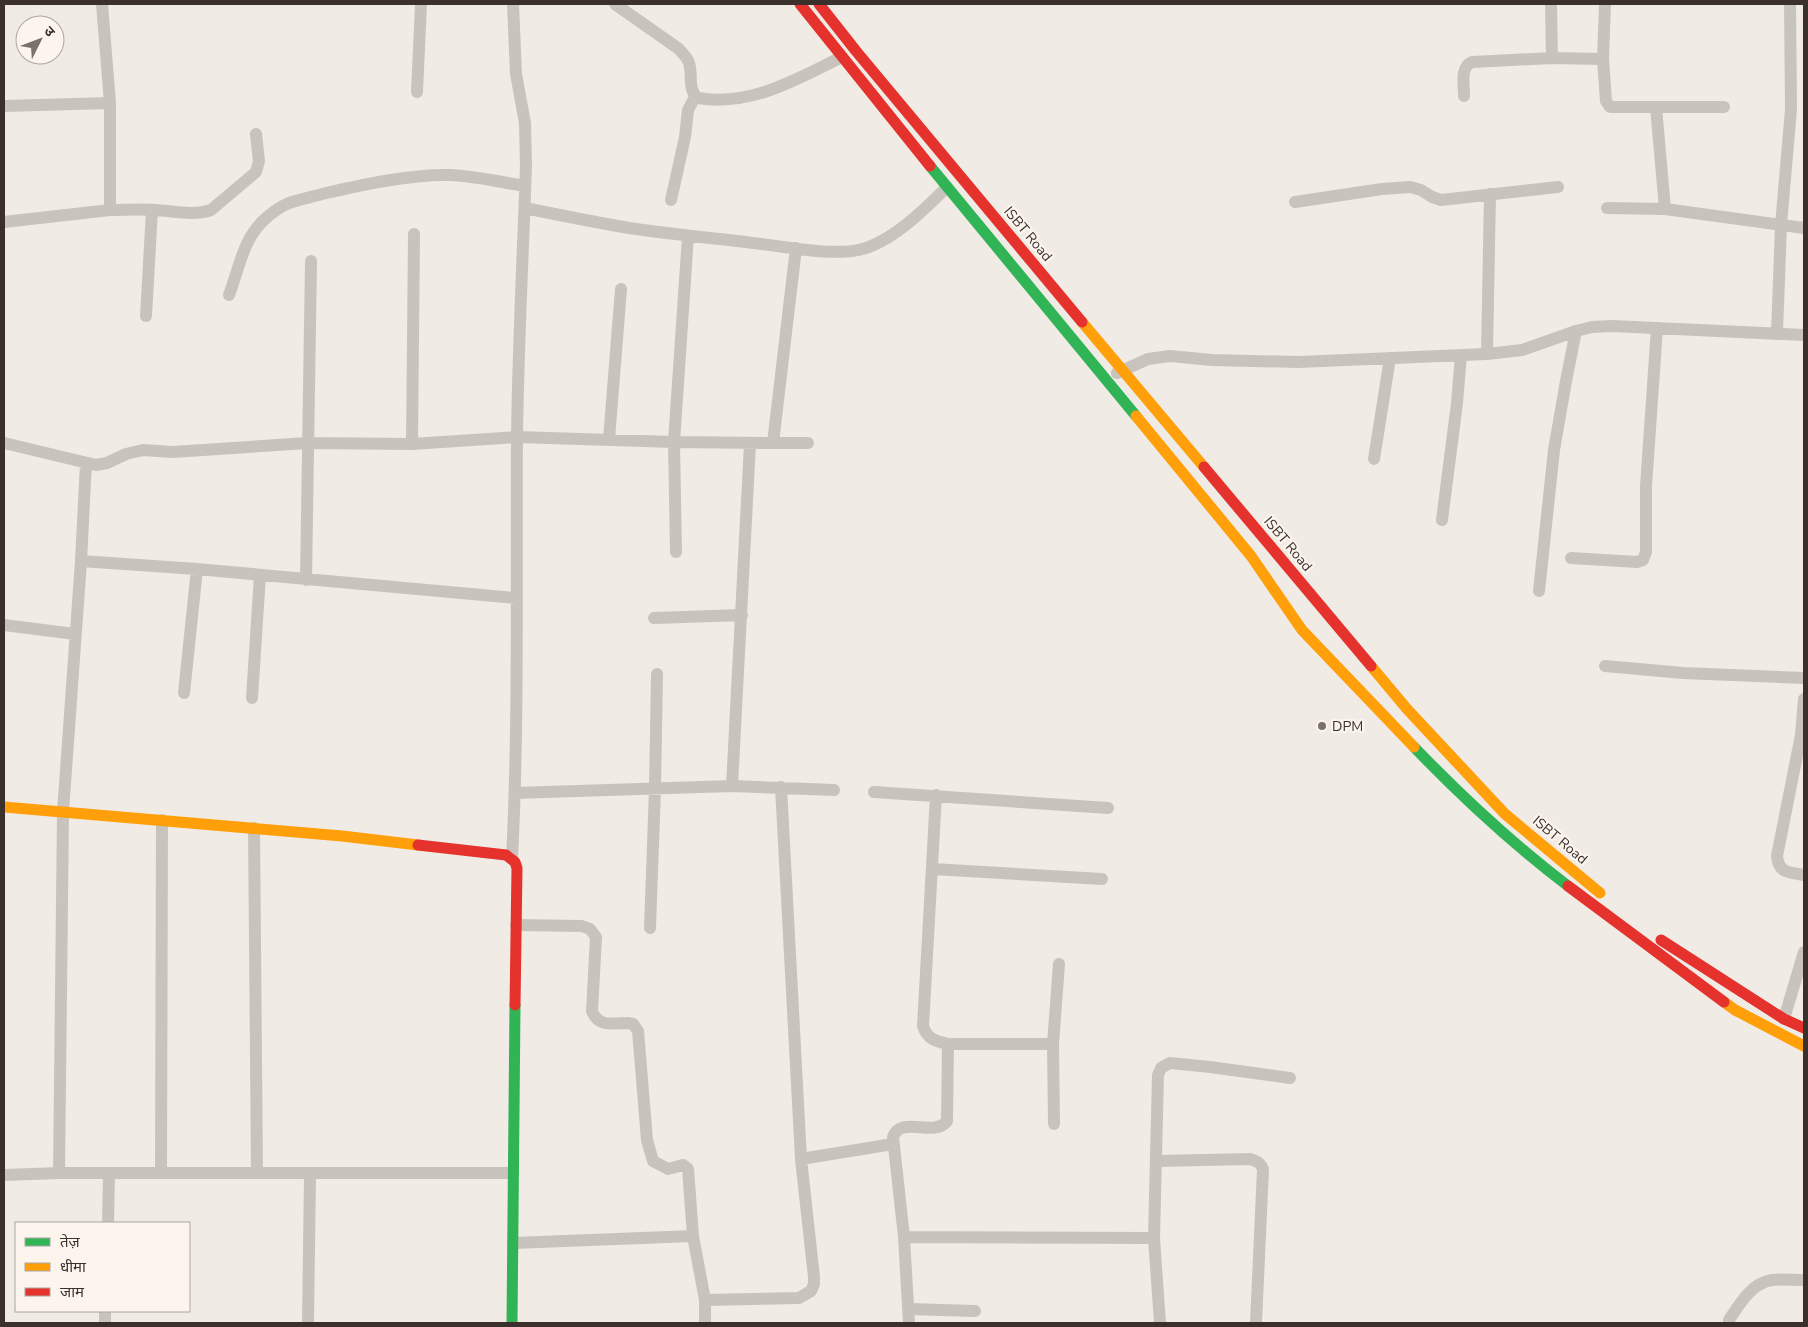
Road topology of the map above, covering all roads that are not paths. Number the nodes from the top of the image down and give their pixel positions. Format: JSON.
{"nodes":[{"id":1,"x":102,"y":4,"type":"edge"},
{"id":2,"x":421,"y":4,"type":"edge"},
{"id":3,"x":513,"y":4,"type":"edge"},
{"id":4,"x":615,"y":4,"type":"edge"},
{"id":5,"x":800,"y":4,"type":"edge"},
{"id":6,"x":819,"y":4,"type":"edge"},
{"id":7,"x":1551,"y":4,"type":"edge"},
{"id":8,"x":1605,"y":4,"type":"edge"},
{"id":9,"x":1790,"y":4,"type":"edge"},
{"id":10,"x":842,"y":57,"type":"junction"},
{"id":11,"x":1552,"y":58,"type":"junction"},
{"id":12,"x":1603,"y":59,"type":"junction"},
{"id":13,"x":417,"y":92,"type":"dead end"},
{"id":14,"x":1464,"y":96,"type":"dead end"},
{"id":15,"x":695,"y":97,"type":"junction"},
{"id":16,"x":110,"y":103,"type":"junction"},
{"id":17,"x":900,"y":104,"type":"junction"},
{"id":18,"x":4,"y":106,"type":"edge"},
{"id":19,"x":1724,"y":106,"type":"dead end"},
{"id":20,"x":1656,"y":107,"type":"junction"},
{"id":21,"x":1798,"y":109,"type":"edge"},
{"id":22,"x":887,"y":112,"type":"junction"},
{"id":23,"x":256,"y":134,"type":"dead end"},
{"id":24,"x":525,"y":186,"type":"junction"},
{"id":25,"x":947,"y":187,"type":"junction"},
{"id":26,"x":1558,"y":187,"type":"dead end"},
{"id":27,"x":1490,"y":194,"type":"junction"},
{"id":28,"x":671,"y":200,"type":"dead end"},
{"id":29,"x":1295,"y":202,"type":"dead end"},
{"id":30,"x":524,"y":208,"type":"junction"},
{"id":31,"x":1607,"y":208,"type":"dead end"},
{"id":32,"x":1665,"y":209,"type":"junction"},
{"id":33,"x":110,"y":210,"type":"junction"},
{"id":34,"x":152,"y":210,"type":"junction"},
{"id":35,"x":4,"y":222,"type":"edge"},
{"id":36,"x":1781,"y":225,"type":"junction"},
{"id":37,"x":1804,"y":228,"type":"edge"},
{"id":38,"x":414,"y":234,"type":"dead end"},
{"id":39,"x":688,"y":236,"type":"junction"},
{"id":40,"x":796,"y":248,"type":"junction"},
{"id":41,"x":311,"y":262,"type":"dead end"},
{"id":42,"x":621,"y":288,"type":"dead end"},
{"id":43,"x":230,"y":295,"type":"dead end"},
{"id":44,"x":146,"y":316,"type":"dead end"},
{"id":45,"x":1656,"y":328,"type":"junction"},
{"id":46,"x":1576,"y":331,"type":"junction"},
{"id":47,"x":1777,"y":333,"type":"junction"},
{"id":48,"x":1804,"y":335,"type":"edge"},
{"id":49,"x":1487,"y":354,"type":"junction"},
{"id":50,"x":1460,"y":355,"type":"junction"},
{"id":51,"x":1390,"y":358,"type":"junction"},
{"id":52,"x":1123,"y":370,"type":"junction"},
{"id":53,"x":1106,"y":378,"type":"junction"},
{"id":54,"x":517,"y":437,"type":"junction"},
{"id":55,"x":609,"y":439,"type":"junction"},
{"id":56,"x":674,"y":442,"type":"junction"},
{"id":57,"x":4,"y":443,"type":"edge"},
{"id":58,"x":307,"y":443,"type":"junction"},
{"id":59,"x":773,"y":443,"type":"junction"},
{"id":60,"x":808,"y":443,"type":"dead end"},
{"id":61,"x":412,"y":444,"type":"junction"},
{"id":62,"x":750,"y":444,"type":"junction"},
{"id":63,"x":1374,"y":459,"type":"dead end"},
{"id":64,"x":86,"y":463,"type":"junction"},
{"id":65,"x":1442,"y":520,"type":"dead end"},
{"id":66,"x":676,"y":552,"type":"dead end"},
{"id":67,"x":1571,"y":558,"type":"dead end"},
{"id":68,"x":81,"y":561,"type":"junction"},
{"id":69,"x":197,"y":569,"type":"junction"},
{"id":70,"x":260,"y":575,"type":"junction"},
{"id":71,"x":306,"y":580,"type":"junction"},
{"id":72,"x":1539,"y":591,"type":"dead end"},
{"id":73,"x":516,"y":598,"type":"junction"},
{"id":74,"x":742,"y":615,"type":"junction"},
{"id":75,"x":654,"y":618,"type":"dead end"},
{"id":76,"x":4,"y":625,"type":"edge"},
{"id":77,"x":75,"y":634,"type":"junction"},
{"id":78,"x":1605,"y":666,"type":"dead end"},
{"id":79,"x":657,"y":674,"type":"dead end"},
{"id":80,"x":1804,"y":678,"type":"edge"},
{"id":81,"x":184,"y":694,"type":"dead end"},
{"id":82,"x":252,"y":698,"type":"dead end"},
{"id":83,"x":1804,"y":699,"type":"edge"},
{"id":84,"x":1407,"y":708,"type":"junction"},
{"id":85,"x":1391,"y":722,"type":"junction"},
{"id":86,"x":732,"y":786,"type":"junction"},
{"id":87,"x":781,"y":787,"type":"junction"},
{"id":88,"x":655,"y":789,"type":"junction"},
{"id":89,"x":834,"y":790,"type":"dead end"},
{"id":90,"x":874,"y":792,"type":"dead end"},
{"id":91,"x":515,"y":793,"type":"junction"},
{"id":92,"x":936,"y":795,"type":"junction"},
{"id":93,"x":4,"y":807,"type":"edge"},
{"id":94,"x":1108,"y":808,"type":"dead end"},
{"id":95,"x":63,"y":812,"type":"junction"},
{"id":96,"x":162,"y":820,"type":"junction"},
{"id":97,"x":254,"y":828,"type":"junction"},
{"id":98,"x":512,"y":859,"type":"junction"},
{"id":99,"x":933,"y":869,"type":"junction"},
{"id":100,"x":1804,"y":875,"type":"edge"},
{"id":101,"x":1102,"y":879,"type":"dead end"},
{"id":102,"x":1609,"y":901,"type":"dead end"},
{"id":103,"x":1632,"y":919,"type":"dead end"},
{"id":104,"x":516,"y":925,"type":"junction"},
{"id":105,"x":650,"y":928,"type":"dead end"},
{"id":106,"x":1804,"y":952,"type":"edge"},
{"id":107,"x":1059,"y":964,"type":"dead end"},
{"id":108,"x":1784,"y":1019,"type":"junction"},
{"id":109,"x":1804,"y":1028,"type":"edge"},
{"id":110,"x":948,"y":1044,"type":"junction"},
{"id":111,"x":1053,"y":1044,"type":"junction"},
{"id":112,"x":1804,"y":1046,"type":"edge"},
{"id":113,"x":1290,"y":1078,"type":"dead end"},
{"id":114,"x":1054,"y":1124,"type":"dead end"},
{"id":115,"x":893,"y":1144,"type":"junction"},
{"id":116,"x":801,"y":1159,"type":"junction"},
{"id":117,"x":1157,"y":1161,"type":"junction"},
{"id":118,"x":161,"y":1172,"type":"junction"},
{"id":119,"x":59,"y":1173,"type":"junction"},
{"id":120,"x":109,"y":1173,"type":"junction"},
{"id":121,"x":257,"y":1173,"type":"junction"},
{"id":122,"x":513,"y":1173,"type":"junction"},
{"id":123,"x":310,"y":1174,"type":"junction"},
{"id":124,"x":4,"y":1175,"type":"edge"},
{"id":125,"x":108,"y":1222,"type":"edge"},
{"id":126,"x":693,"y":1236,"type":"junction"},
{"id":127,"x":904,"y":1237,"type":"junction"},
{"id":128,"x":1154,"y":1238,"type":"junction"},
{"id":129,"x":513,"y":1243,"type":"junction"},
{"id":130,"x":1804,"y":1280,"type":"edge"},
{"id":131,"x":705,"y":1300,"type":"junction"},
{"id":132,"x":908,"y":1309,"type":"junction"},
{"id":133,"x":975,"y":1311,"type":"dead end"},
{"id":134,"x":1729,"y":1320,"type":"dead end"},
{"id":135,"x":308,"y":1323,"type":"edge"},
{"id":136,"x":512,"y":1323,"type":"edge"},
{"id":137,"x":705,"y":1323,"type":"edge"},
{"id":138,"x":909,"y":1323,"type":"edge"},
{"id":139,"x":1160,"y":1323,"type":"edge"},
{"id":140,"x":1256,"y":1323,"type":"edge"}],
"edges":[{"from":1,"to":16,"type":"street"},
{"from":2,"to":13,"type":"street"},
{"from":3,"to":24,"type":"street"},
{"from":4,"to":15,"type":"street"},
{"from":5,"to":10,"type":"main road"},
{"from":6,"to":17,"type":"main road","name":"ISBT Road"},
{"from":7,"to":11,"type":"street"},
{"from":8,"to":12,"type":"street"},
{"from":9,"to":21,"type":"street"},
{"from":10,"to":15,"type":"street"},
{"from":10,"to":22,"type":"main road"},
{"from":11,"to":12,"type":"street"},
{"from":11,"to":14,"type":"street"},
{"from":12,"to":20,"type":"street"},
{"from":15,"to":28,"type":"street"},
{"from":16,"to":18,"type":"street"},
{"from":16,"to":33,"type":"street"},
{"from":17,"to":22,"type":"main road"},
{"from":17,"to":52,"type":"main road","name":"ISBT Road"},
{"from":19,"to":20,"type":"street"},
{"from":20,"to":32,"type":"street"},
{"from":21,"to":36,"type":"street"},
{"from":22,"to":25,"type":"main road"},
{"from":23,"to":34,"type":"street"},
{"from":24,"to":30,"type":"street"},
{"from":24,"to":43,"type":"street"},
{"from":25,"to":40,"type":"street"},
{"from":25,"to":53,"type":"main road"},
{"from":26,"to":27,"type":"street"},
{"from":27,"to":29,"type":"street"},
{"from":27,"to":49,"type":"street"},
{"from":30,"to":39,"type":"street"},
{"from":30,"to":54,"type":"street"},
{"from":31,"to":32,"type":"street"},
{"from":32,"to":36,"type":"street"},
{"from":33,"to":34,"type":"street"},
{"from":33,"to":35,"type":"street"},
{"from":34,"to":44,"type":"street"},
{"from":36,"to":37,"type":"street"},
{"from":36,"to":47,"type":"street"},
{"from":38,"to":61,"type":"street"},
{"from":39,"to":40,"type":"street"},
{"from":39,"to":56,"type":"street"},
{"from":40,"to":59,"type":"street"},
{"from":41,"to":58,"type":"street"},
{"from":42,"to":55,"type":"street"},
{"from":45,"to":46,"type":"street"},
{"from":45,"to":47,"type":"street"},
{"from":45,"to":67,"type":"street"},
{"from":46,"to":49,"type":"street"},
{"from":46,"to":72,"type":"street"},
{"from":47,"to":48,"type":"street"},
{"from":49,"to":50,"type":"street"},
{"from":50,"to":51,"type":"street"},
{"from":50,"to":65,"type":"street"},
{"from":51,"to":52,"type":"street"},
{"from":51,"to":63,"type":"street"},
{"from":52,"to":53,"type":"street"},
{"from":52,"to":84,"type":"main road","name":"ISBT Road"},
{"from":53,"to":85,"type":"main road"},
{"from":54,"to":55,"type":"street"},
{"from":54,"to":61,"type":"street"},
{"from":54,"to":73,"type":"street"},
{"from":55,"to":56,"type":"street"},
{"from":56,"to":62,"type":"street"},
{"from":56,"to":66,"type":"street"},
{"from":57,"to":64,"type":"street"},
{"from":58,"to":61,"type":"street"},
{"from":58,"to":64,"type":"street"},
{"from":58,"to":71,"type":"street"},
{"from":59,"to":60,"type":"street"},
{"from":59,"to":62,"type":"street"},
{"from":62,"to":74,"type":"street"},
{"from":64,"to":68,"type":"street"},
{"from":68,"to":69,"type":"street"},
{"from":68,"to":77,"type":"street"},
{"from":69,"to":70,"type":"street"},
{"from":69,"to":81,"type":"street"},
{"from":70,"to":71,"type":"street"},
{"from":70,"to":82,"type":"street"},
{"from":71,"to":73,"type":"street"},
{"from":73,"to":91,"type":"street"},
{"from":74,"to":75,"type":"street"},
{"from":74,"to":86,"type":"street"},
{"from":76,"to":77,"type":"street"},
{"from":77,"to":95,"type":"street"},
{"from":78,"to":80,"type":"street"},
{"from":79,"to":88,"type":"street"},
{"from":83,"to":100,"type":"street"},
{"from":84,"to":85,"type":"main road"},
{"from":84,"to":102,"type":"main road","name":"ISBT Road"},
{"from":85,"to":112,"type":"main road"},
{"from":86,"to":87,"type":"street"},
{"from":86,"to":88,"type":"street"},
{"from":87,"to":89,"type":"street"},
{"from":87,"to":116,"type":"street"},
{"from":88,"to":91,"type":"street"},
{"from":88,"to":105,"type":"street"},
{"from":90,"to":92,"type":"street"},
{"from":91,"to":98,"type":"street"},
{"from":92,"to":94,"type":"street"},
{"from":92,"to":99,"type":"street"},
{"from":93,"to":95,"type":"main road"},
{"from":95,"to":96,"type":"main road"},
{"from":95,"to":119,"type":"street"},
{"from":96,"to":97,"type":"main road"},
{"from":96,"to":118,"type":"street"},
{"from":97,"to":98,"type":"main road"},
{"from":97,"to":121,"type":"street"},
{"from":98,"to":104,"type":"main road"},
{"from":99,"to":101,"type":"street"},
{"from":99,"to":110,"type":"street"},
{"from":103,"to":108,"type":"main road"},
{"from":104,"to":122,"type":"main road"},
{"from":104,"to":126,"type":"street"},
{"from":106,"to":108,"type":"street"},
{"from":107,"to":111,"type":"street"},
{"from":108,"to":109,"type":"main road"},
{"from":110,"to":111,"type":"street"},
{"from":110,"to":115,"type":"street"},
{"from":111,"to":114,"type":"street"},
{"from":113,"to":117,"type":"street"},
{"from":115,"to":116,"type":"street"},
{"from":115,"to":127,"type":"street"},
{"from":116,"to":131,"type":"street"},
{"from":117,"to":128,"type":"street"},
{"from":117,"to":140,"type":"street"},
{"from":118,"to":120,"type":"street"},
{"from":118,"to":121,"type":"street"},
{"from":119,"to":120,"type":"street"},
{"from":119,"to":124,"type":"street"},
{"from":120,"to":125,"type":"street"},
{"from":121,"to":123,"type":"street"},
{"from":122,"to":123,"type":"street"},
{"from":122,"to":129,"type":"main road"},
{"from":123,"to":135,"type":"street"},
{"from":126,"to":129,"type":"street"},
{"from":126,"to":131,"type":"street"},
{"from":127,"to":128,"type":"street"},
{"from":127,"to":132,"type":"street"},
{"from":128,"to":139,"type":"street"},
{"from":129,"to":136,"type":"main road"},
{"from":130,"to":134,"type":"street"},
{"from":131,"to":137,"type":"street"},
{"from":132,"to":133,"type":"street"},
{"from":132,"to":138,"type":"street"}]}
